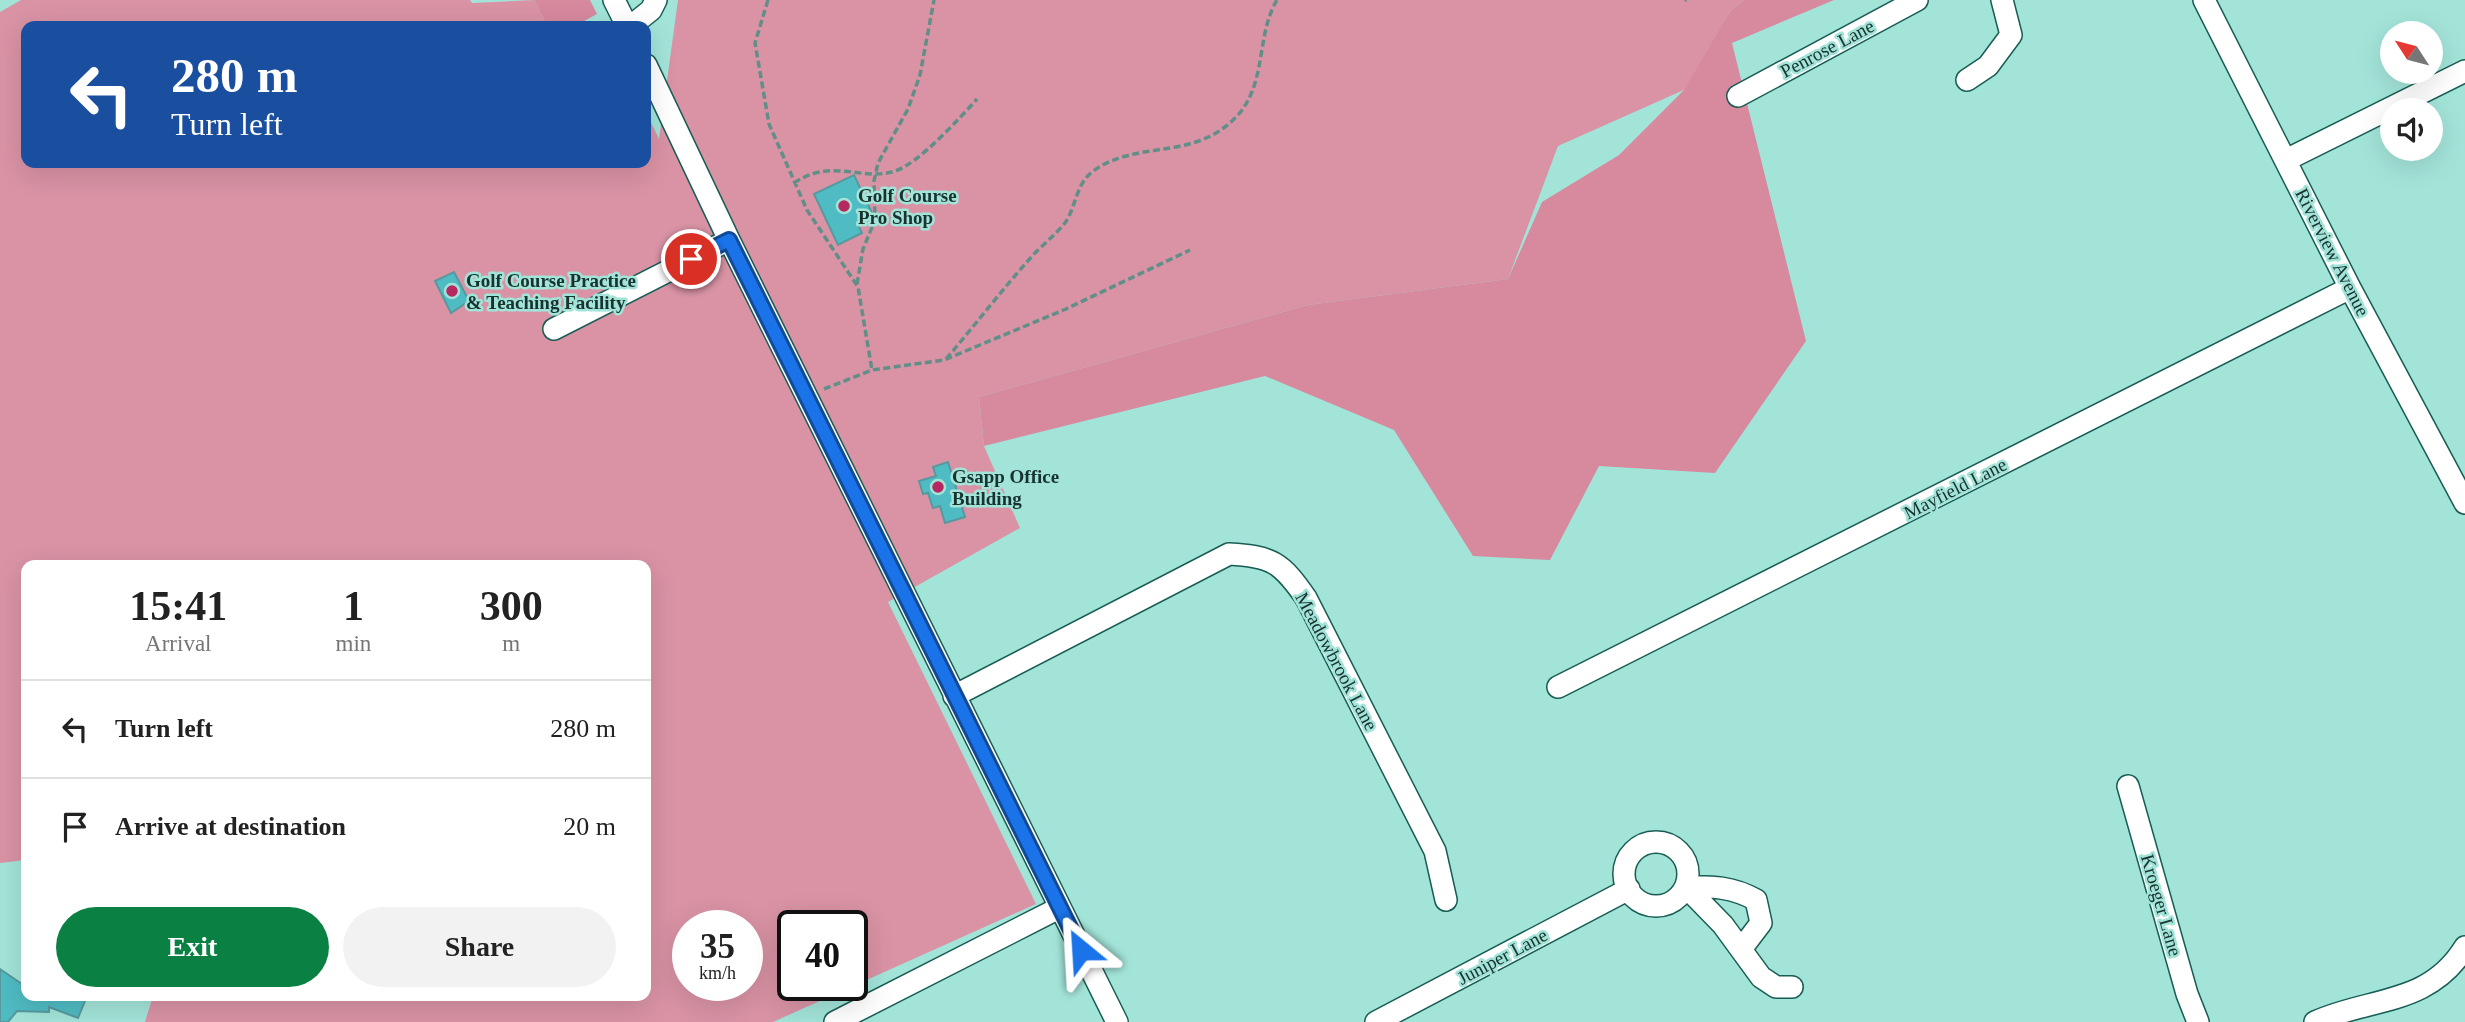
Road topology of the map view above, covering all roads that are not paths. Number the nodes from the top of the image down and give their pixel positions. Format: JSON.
{"nodes":[{"id":1,"x":614,"y":0,"type":"edge"},
{"id":2,"x":656,"y":0,"type":"edge"},
{"id":3,"x":1917,"y":0,"type":"edge"},
{"id":4,"x":2002,"y":0,"type":"edge"},
{"id":5,"x":2204,"y":0,"type":"edge"},
{"id":6,"x":626,"y":21,"type":"edge"},
{"id":7,"x":636,"y":21,"type":"edge"},
{"id":8,"x":2465,"y":71,"type":"edge"},
{"id":9,"x":651,"y":76,"type":"edge"},
{"id":10,"x":1966,"y":80,"type":"dead end"},
{"id":11,"x":1738,"y":96,"type":"dead end"},
{"id":12,"x":2286,"y":160,"type":"junction"},
{"id":13,"x":729,"y":240,"type":"junction"},
{"id":14,"x":2350,"y":288,"type":"junction"},
{"id":15,"x":554,"y":329,"type":"dead end"},
{"id":16,"x":2465,"y":503,"type":"edge"},
{"id":17,"x":1559,"y":687,"type":"dead end"},
{"id":18,"x":954,"y":696,"type":"junction"},
{"id":19,"x":2128,"y":786,"type":"dead end"},
{"id":20,"x":1686,"y":887,"type":"junction"},
{"id":21,"x":1629,"y":890,"type":"junction"},
{"id":22,"x":1446,"y":900,"type":"dead end"},
{"id":23,"x":1059,"y":908,"type":"junction"},
{"id":24,"x":2465,"y":947,"type":"edge"},
{"id":25,"x":1742,"y":948,"type":"junction"},
{"id":26,"x":1792,"y":987,"type":"dead end"},
{"id":27,"x":835,"y":1022,"type":"edge"},
{"id":28,"x":1117,"y":1022,"type":"edge"},
{"id":29,"x":1376,"y":1022,"type":"edge"},
{"id":30,"x":2198,"y":1022,"type":"edge"},
{"id":31,"x":2315,"y":1022,"type":"edge"}],
"edges":[{"from":1,"to":6,"type":"street"},
{"from":2,"to":7,"type":"street"},
{"from":3,"to":11,"type":"street","name":"Penrose Lane"},
{"from":4,"to":10,"type":"street"},
{"from":5,"to":12,"type":"street","name":"Riverview Avenue"},
{"from":8,"to":12,"type":"street"},
{"from":9,"to":13,"type":"street"},
{"from":12,"to":14,"type":"street","name":"Riverview Avenue"},
{"from":13,"to":15,"type":"street"},
{"from":13,"to":18,"type":"street"},
{"from":14,"to":16,"type":"street","name":"Riverview Avenue"},
{"from":14,"to":17,"type":"street","name":"Mayfield Lane"},
{"from":18,"to":22,"type":"street","name":"Meadowbrook Lane"},
{"from":18,"to":23,"type":"street"},
{"from":19,"to":30,"type":"street","name":"Kroeger Lane"},
{"from":20,"to":21,"type":"street"},
{"from":20,"to":21,"type":"street"},
{"from":20,"to":25,"type":"street"},
{"from":20,"to":25,"type":"street"},
{"from":21,"to":29,"type":"street","name":"Juniper Lane"},
{"from":23,"to":27,"type":"street"},
{"from":23,"to":28,"type":"street"},
{"from":24,"to":31,"type":"street"},
{"from":25,"to":26,"type":"street"}]}
